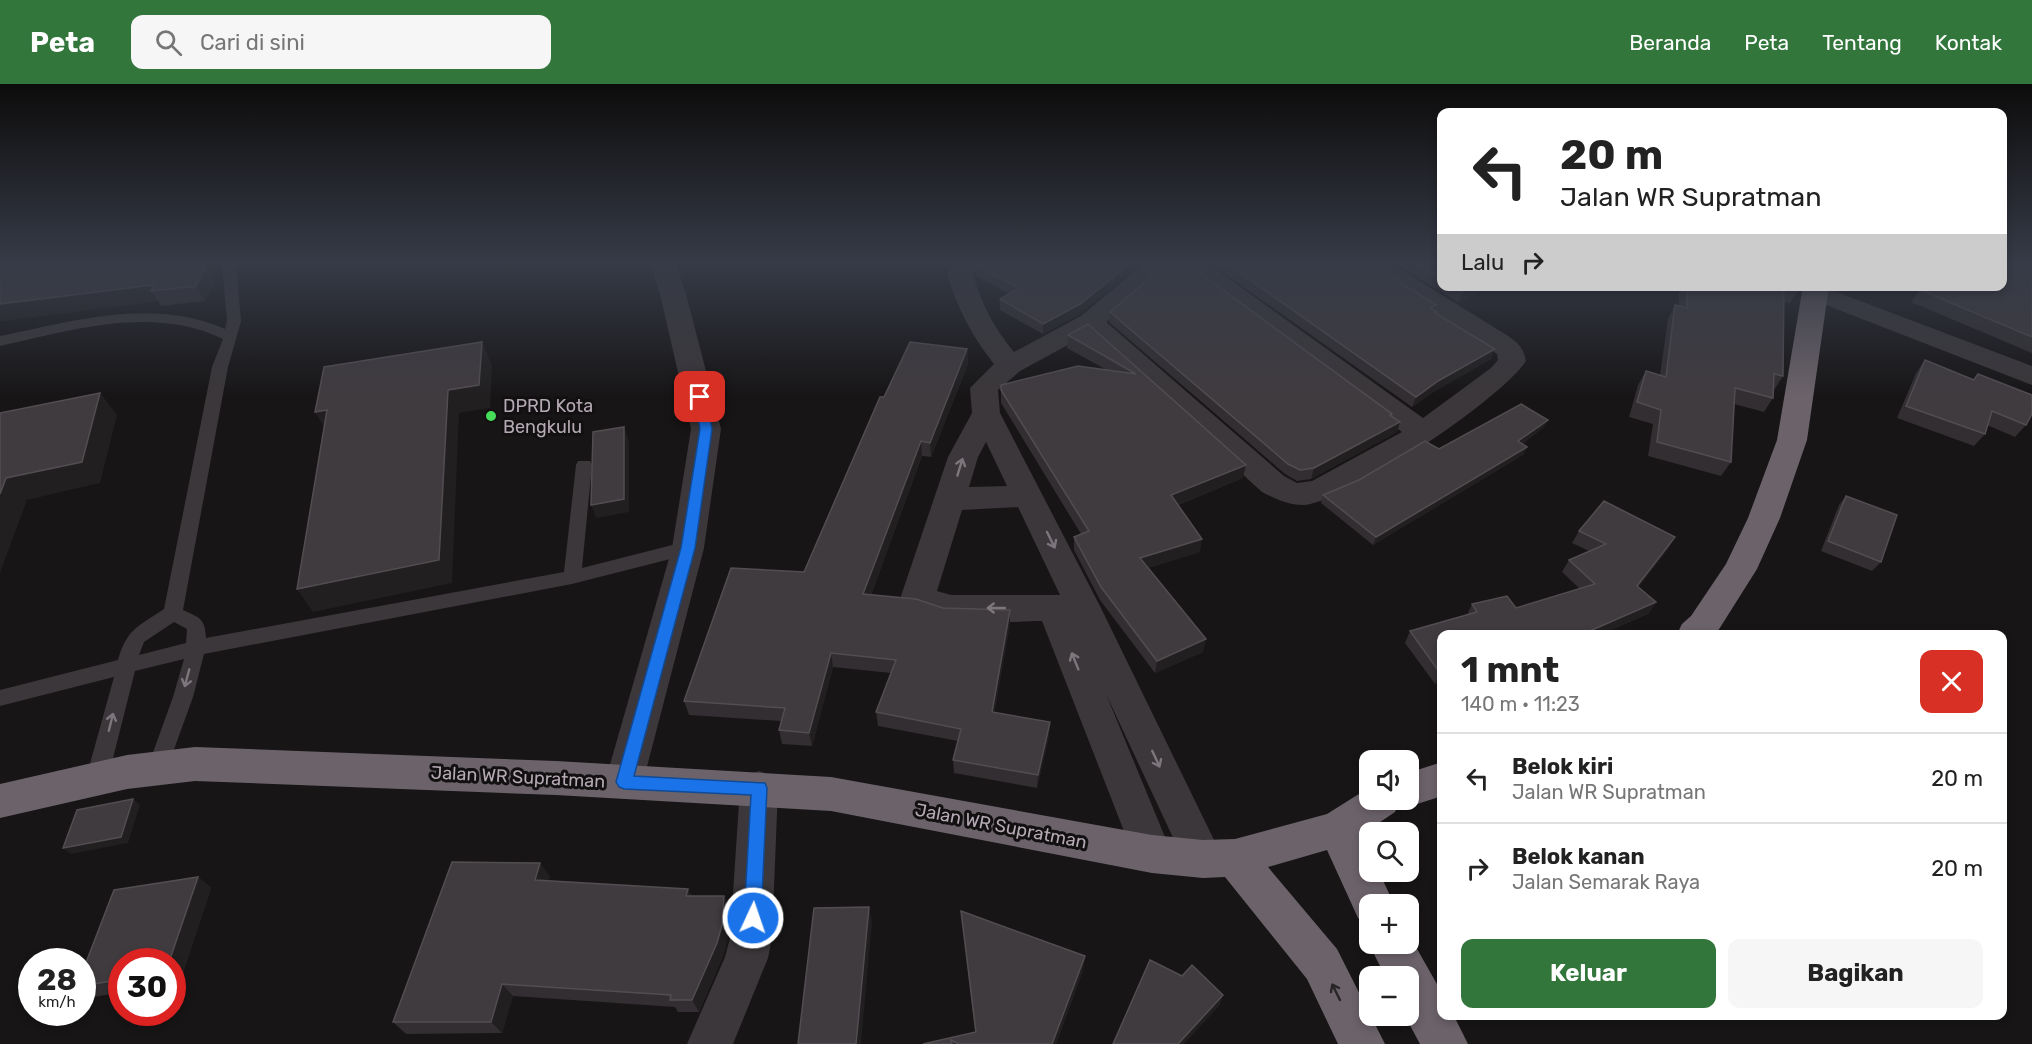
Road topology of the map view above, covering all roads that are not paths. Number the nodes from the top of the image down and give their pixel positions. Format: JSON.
{"nodes":[{"id":1,"x":233,"y":308,"type":"edge"},
{"id":2,"x":677,"y":308,"type":"edge"},
{"id":3,"x":972,"y":308,"type":"edge"},
{"id":4,"x":1107,"y":308,"type":"edge"},
{"id":5,"x":1253,"y":308,"type":"edge"},
{"id":6,"x":1444,"y":308,"type":"edge"},
{"id":7,"x":1813,"y":308,"type":"edge"},
{"id":8,"x":1861,"y":308,"type":"edge"},
{"id":9,"x":1090,"y":322,"type":"junction"},
{"id":10,"x":231,"y":338,"type":"junction"},
{"id":11,"x":0,"y":340,"type":"edge"},
{"id":12,"x":1010,"y":365,"type":"junction"},
{"id":13,"x":2032,"y":376,"type":"edge"},
{"id":14,"x":986,"y":413,"type":"junction"},
{"id":15,"x":1423,"y":433,"type":"junction"},
{"id":16,"x":584,"y":465,"type":"dead end"},
{"id":17,"x":1029,"y":496,"type":"junction"},
{"id":18,"x":950,"y":500,"type":"junction"},
{"id":19,"x":688,"y":548,"type":"junction"},
{"id":20,"x":572,"y":577,"type":"junction"},
{"id":21,"x":1069,"y":608,"type":"junction"},
{"id":22,"x":173,"y":613,"type":"junction"},
{"id":23,"x":1698,"y":630,"type":"edge"},
{"id":24,"x":195,"y":648,"type":"junction"},
{"id":25,"x":126,"y":665,"type":"junction"},
{"id":26,"x":0,"y":698,"type":"edge"},
{"id":27,"x":157,"y":769,"type":"junction"},
{"id":28,"x":97,"y":778,"type":"junction"},
{"id":29,"x":1437,"y":781,"type":"edge"},
{"id":30,"x":624,"y":782,"type":"junction"},
{"id":31,"x":1419,"y":786,"type":"edge"},
{"id":32,"x":759,"y":788,"type":"junction"},
{"id":33,"x":0,"y":801,"type":"edge"},
{"id":34,"x":1366,"y":810,"type":"edge"},
{"id":35,"x":1337,"y":830,"type":"junction"},
{"id":36,"x":1152,"y":854,"type":"junction"},
{"id":37,"x":1219,"y":858,"type":"junction"},
{"id":38,"x":1368,"y":894,"type":"edge"},
{"id":39,"x":1396,"y":954,"type":"edge"},
{"id":40,"x":710,"y":1044,"type":"edge"},
{"id":41,"x":1362,"y":1044,"type":"edge"},
{"id":42,"x":1445,"y":1044,"type":"edge"}],
"edges":[{"from":1,"to":10,"type":"lane"},
{"from":2,"to":19,"type":"street"},
{"from":3,"to":12,"type":"street"},
{"from":4,"to":9,"type":"street"},
{"from":5,"to":15,"type":"street"},
{"from":6,"to":15,"type":"street"},
{"from":7,"to":23,"type":"highway"},
{"from":8,"to":13,"type":"street"},
{"from":9,"to":12,"type":"street"},
{"from":9,"to":15,"type":"street"},
{"from":10,"to":11,"type":"lane"},
{"from":10,"to":22,"type":"lane"},
{"from":12,"to":14,"type":"street"},
{"from":14,"to":17,"type":"street"},
{"from":18,"to":14,"type":"street","one_way":true},
{"from":16,"to":20,"type":"lane"},
{"from":17,"to":18,"type":"street"},
{"from":17,"to":21,"type":"street","one_way":true},
{"from":21,"to":18,"type":"street","one_way":true},
{"from":19,"to":20,"type":"lane"},
{"from":19,"to":30,"type":"street"},
{"from":20,"to":24,"type":"lane"},
{"from":36,"to":21,"type":"street","one_way":true},
{"from":21,"to":37,"type":"street","one_way":true},
{"from":22,"to":24,"type":"lane"},
{"from":22,"to":25,"type":"lane"},
{"from":24,"to":25,"type":"lane"},
{"from":24,"to":27,"type":"lane","one_way":true},
{"from":25,"to":26,"type":"lane"},
{"from":28,"to":25,"type":"lane","one_way":true},
{"from":27,"to":28,"type":"highway","name":"Jalan WR Supratman"},
{"from":27,"to":30,"type":"highway","name":"Jalan WR Supratman"},
{"from":28,"to":33,"type":"highway","name":"Jalan WR Supratman"},
{"from":29,"to":31,"type":"highway"},
{"from":30,"to":32,"type":"highway","name":"Jalan WR Supratman"},
{"from":32,"to":36,"type":"highway","name":"Jalan WR Supratman"},
{"from":32,"to":40,"type":"street"},
{"from":34,"to":35,"type":"highway","name":"Jalan WR Supratman"},
{"from":35,"to":37,"type":"highway","name":"Jalan WR Supratman"},
{"from":35,"to":38,"type":"highway"},
{"from":36,"to":37,"type":"highway","name":"Jalan WR Supratman"},
{"from":41,"to":37,"type":"highway","one_way":true},
{"from":39,"to":42,"type":"highway"}]}
